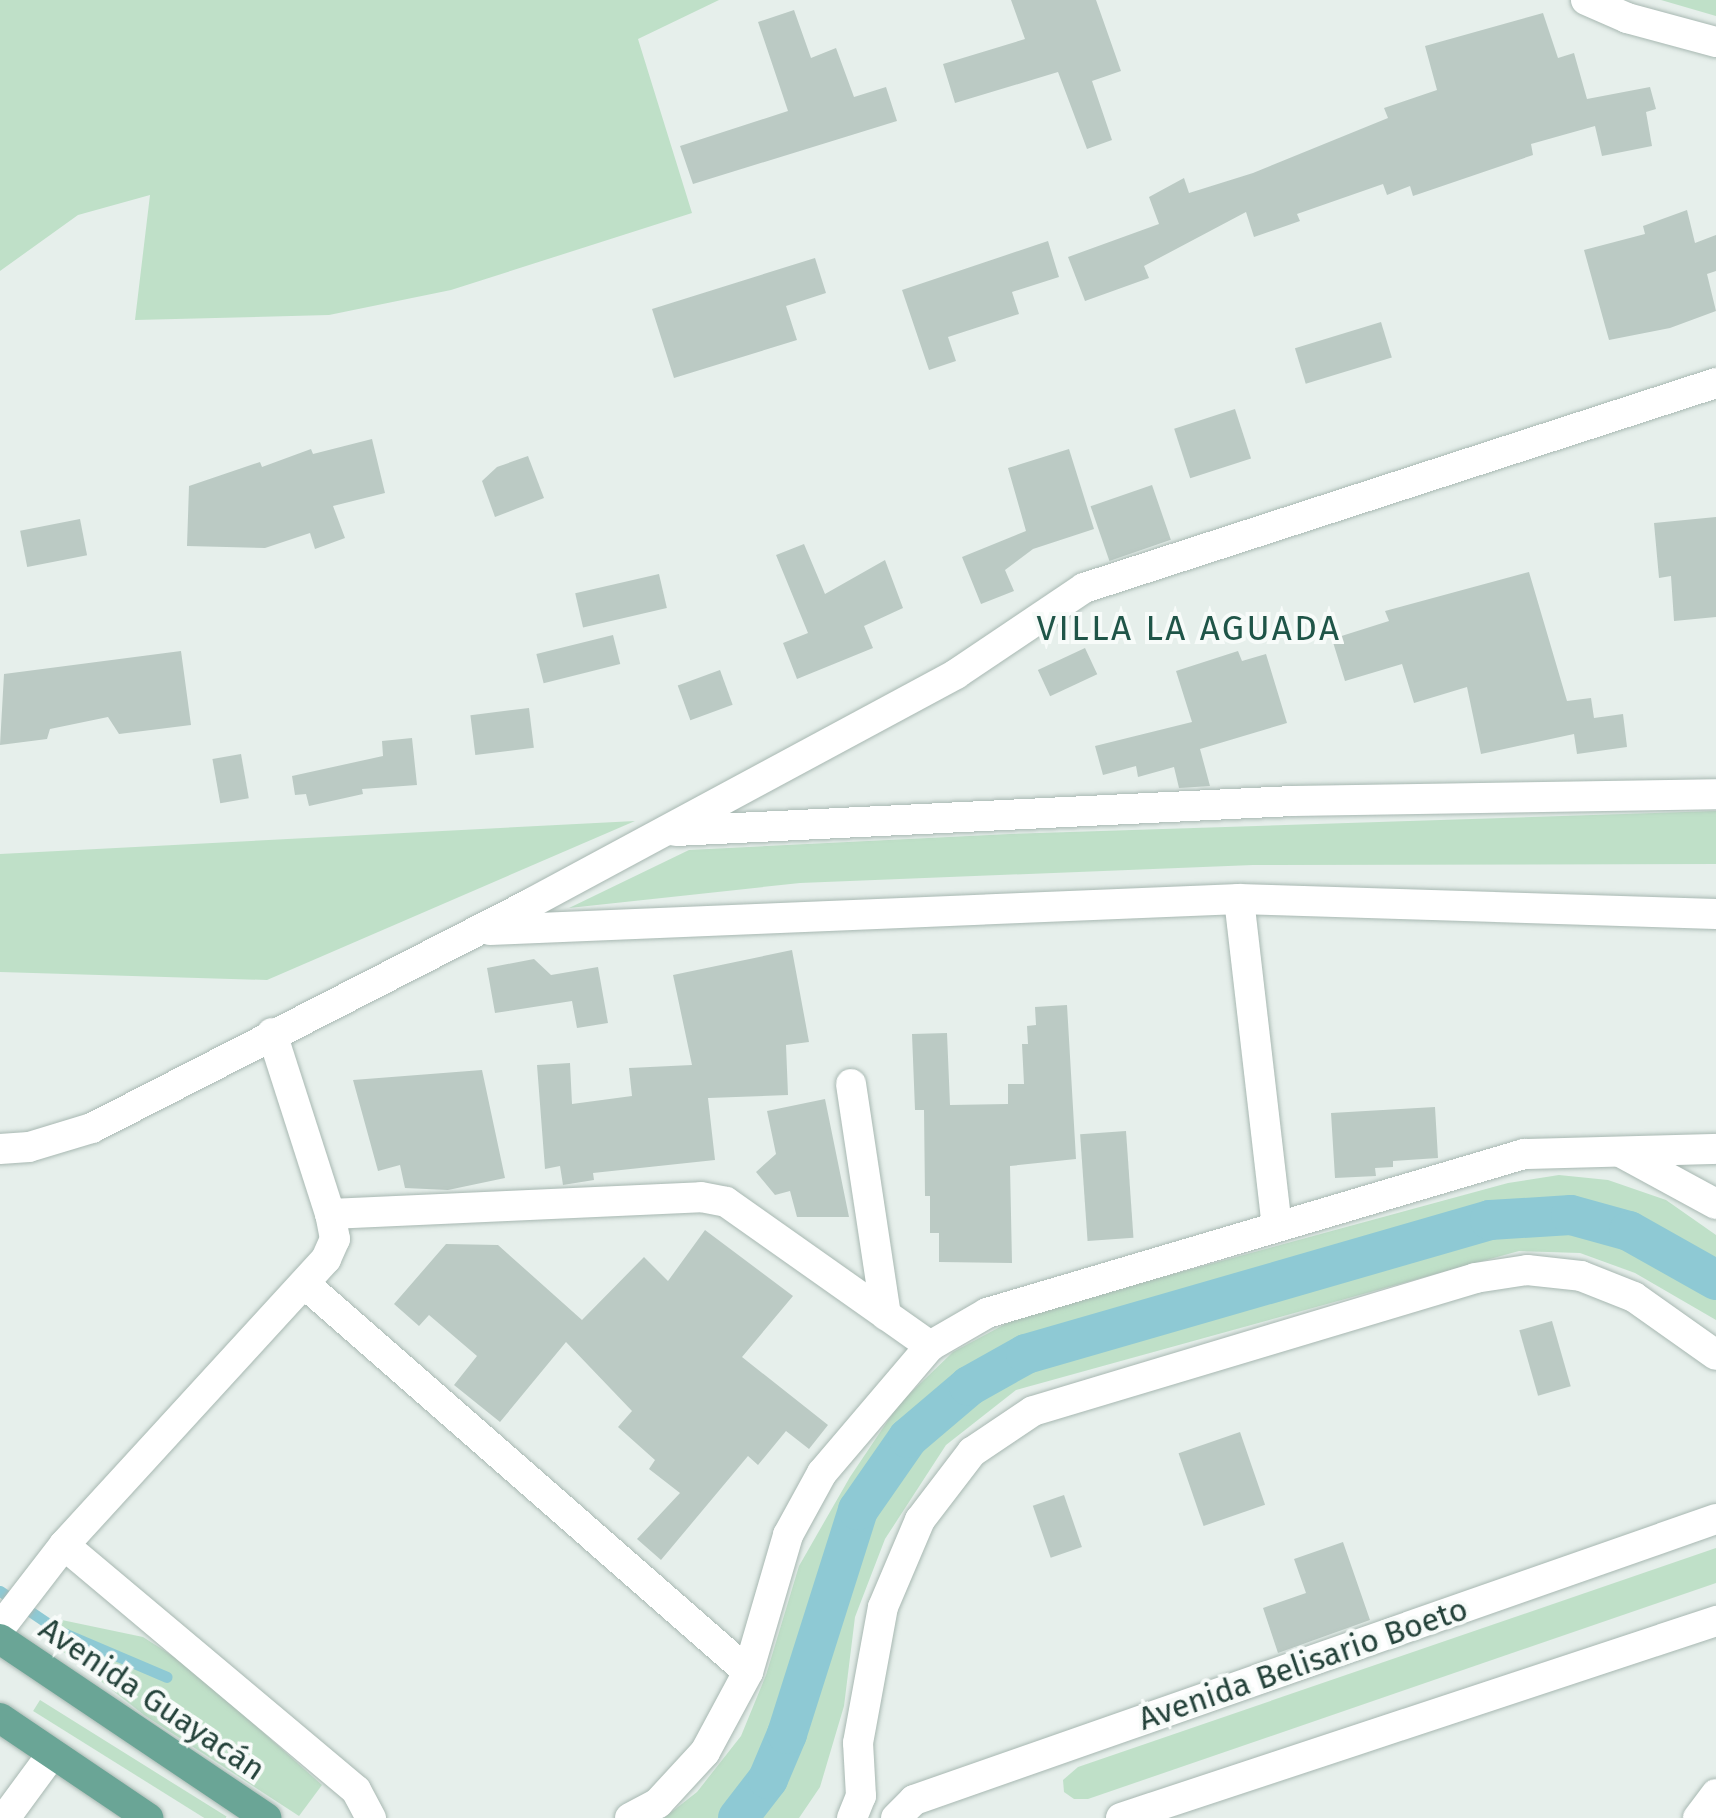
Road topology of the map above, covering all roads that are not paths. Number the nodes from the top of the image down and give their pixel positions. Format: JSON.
{"nodes":[{"id":1,"x":1586,"y":0,"type":"edge"},
{"id":2,"x":1716,"y":42,"type":"edge"},
{"id":3,"x":1716,"y":383,"type":"edge"},
{"id":4,"x":1716,"y":794,"type":"edge"},
{"id":5,"x":667,"y":831,"type":"junction"},
{"id":6,"x":1240,"y":899,"type":"junction"},
{"id":7,"x":1716,"y":914,"type":"edge"},
{"id":8,"x":476,"y":931,"type":"junction"},
{"id":9,"x":272,"y":1033,"type":"junction"},
{"id":10,"x":851,"y":1084,"type":"dead end"},
{"id":11,"x":0,"y":1149,"type":"edge"},
{"id":12,"x":1716,"y":1149,"type":"edge"},
{"id":13,"x":1619,"y":1152,"type":"junction"},
{"id":14,"x":1716,"y":1204,"type":"edge"},
{"id":15,"x":330,"y":1214,"type":"junction"},
{"id":16,"x":1277,"y":1225,"type":"junction"},
{"id":17,"x":306,"y":1285,"type":"junction"},
{"id":18,"x":886,"y":1315,"type":"junction"},
{"id":19,"x":930,"y":1346,"type":"junction"},
{"id":20,"x":1716,"y":1355,"type":"edge"},
{"id":21,"x":1716,"y":1519,"type":"edge"},
{"id":22,"x":64,"y":1545,"type":"junction"},
{"id":23,"x":1716,"y":1621,"type":"edge"},
{"id":24,"x":0,"y":1628,"type":"edge"},
{"id":25,"x":0,"y":1639,"type":"edge"},
{"id":26,"x":748,"y":1672,"type":"junction"},
{"id":27,"x":0,"y":1718,"type":"edge"},
{"id":28,"x":52,"y":1754,"type":"junction"},
{"id":29,"x":1716,"y":1794,"type":"edge"},
{"id":30,"x":117,"y":1806,"type":"edge"},
{"id":31,"x":6,"y":1818,"type":"edge"},
{"id":32,"x":148,"y":1818,"type":"edge"},
{"id":33,"x":266,"y":1818,"type":"edge"},
{"id":34,"x":370,"y":1818,"type":"edge"},
{"id":35,"x":630,"y":1818,"type":"edge"},
{"id":36,"x":852,"y":1818,"type":"edge"},
{"id":37,"x":896,"y":1818,"type":"edge"},
{"id":38,"x":1122,"y":1818,"type":"edge"},
{"id":39,"x":1698,"y":1818,"type":"edge"}],
"edges":[{"from":1,"to":2,"type":"street"},
{"from":3,"to":5,"type":"street"},
{"from":4,"to":5,"type":"street"},
{"from":5,"to":8,"type":"street"},
{"from":6,"to":7,"type":"street"},
{"from":6,"to":8,"type":"street"},
{"from":6,"to":16,"type":"street"},
{"from":8,"to":9,"type":"street"},
{"from":9,"to":11,"type":"street"},
{"from":9,"to":15,"type":"street"},
{"from":10,"to":18,"type":"street"},
{"from":12,"to":13,"type":"street"},
{"from":13,"to":14,"type":"street"},
{"from":13,"to":16,"type":"street"},
{"from":15,"to":17,"type":"street"},
{"from":15,"to":18,"type":"street"},
{"from":16,"to":19,"type":"street"},
{"from":17,"to":22,"type":"street"},
{"from":17,"to":26,"type":"street"},
{"from":18,"to":19,"type":"street"},
{"from":19,"to":26,"type":"street"},
{"from":20,"to":36,"type":"street"},
{"from":21,"to":37,"type":"street","name":"Avenida Belisario Boeto"},
{"from":22,"to":24,"type":"street"},
{"from":22,"to":34,"type":"street"},
{"from":23,"to":38,"type":"street"},
{"from":25,"to":33,"type":"main road","name":"Avenida Guayacán"},
{"from":26,"to":35,"type":"street"},
{"from":27,"to":28,"type":"main road"},
{"from":28,"to":30,"type":"main road"},
{"from":28,"to":31,"type":"street"},
{"from":29,"to":39,"type":"street"},
{"from":30,"to":32,"type":"main road"}]}
